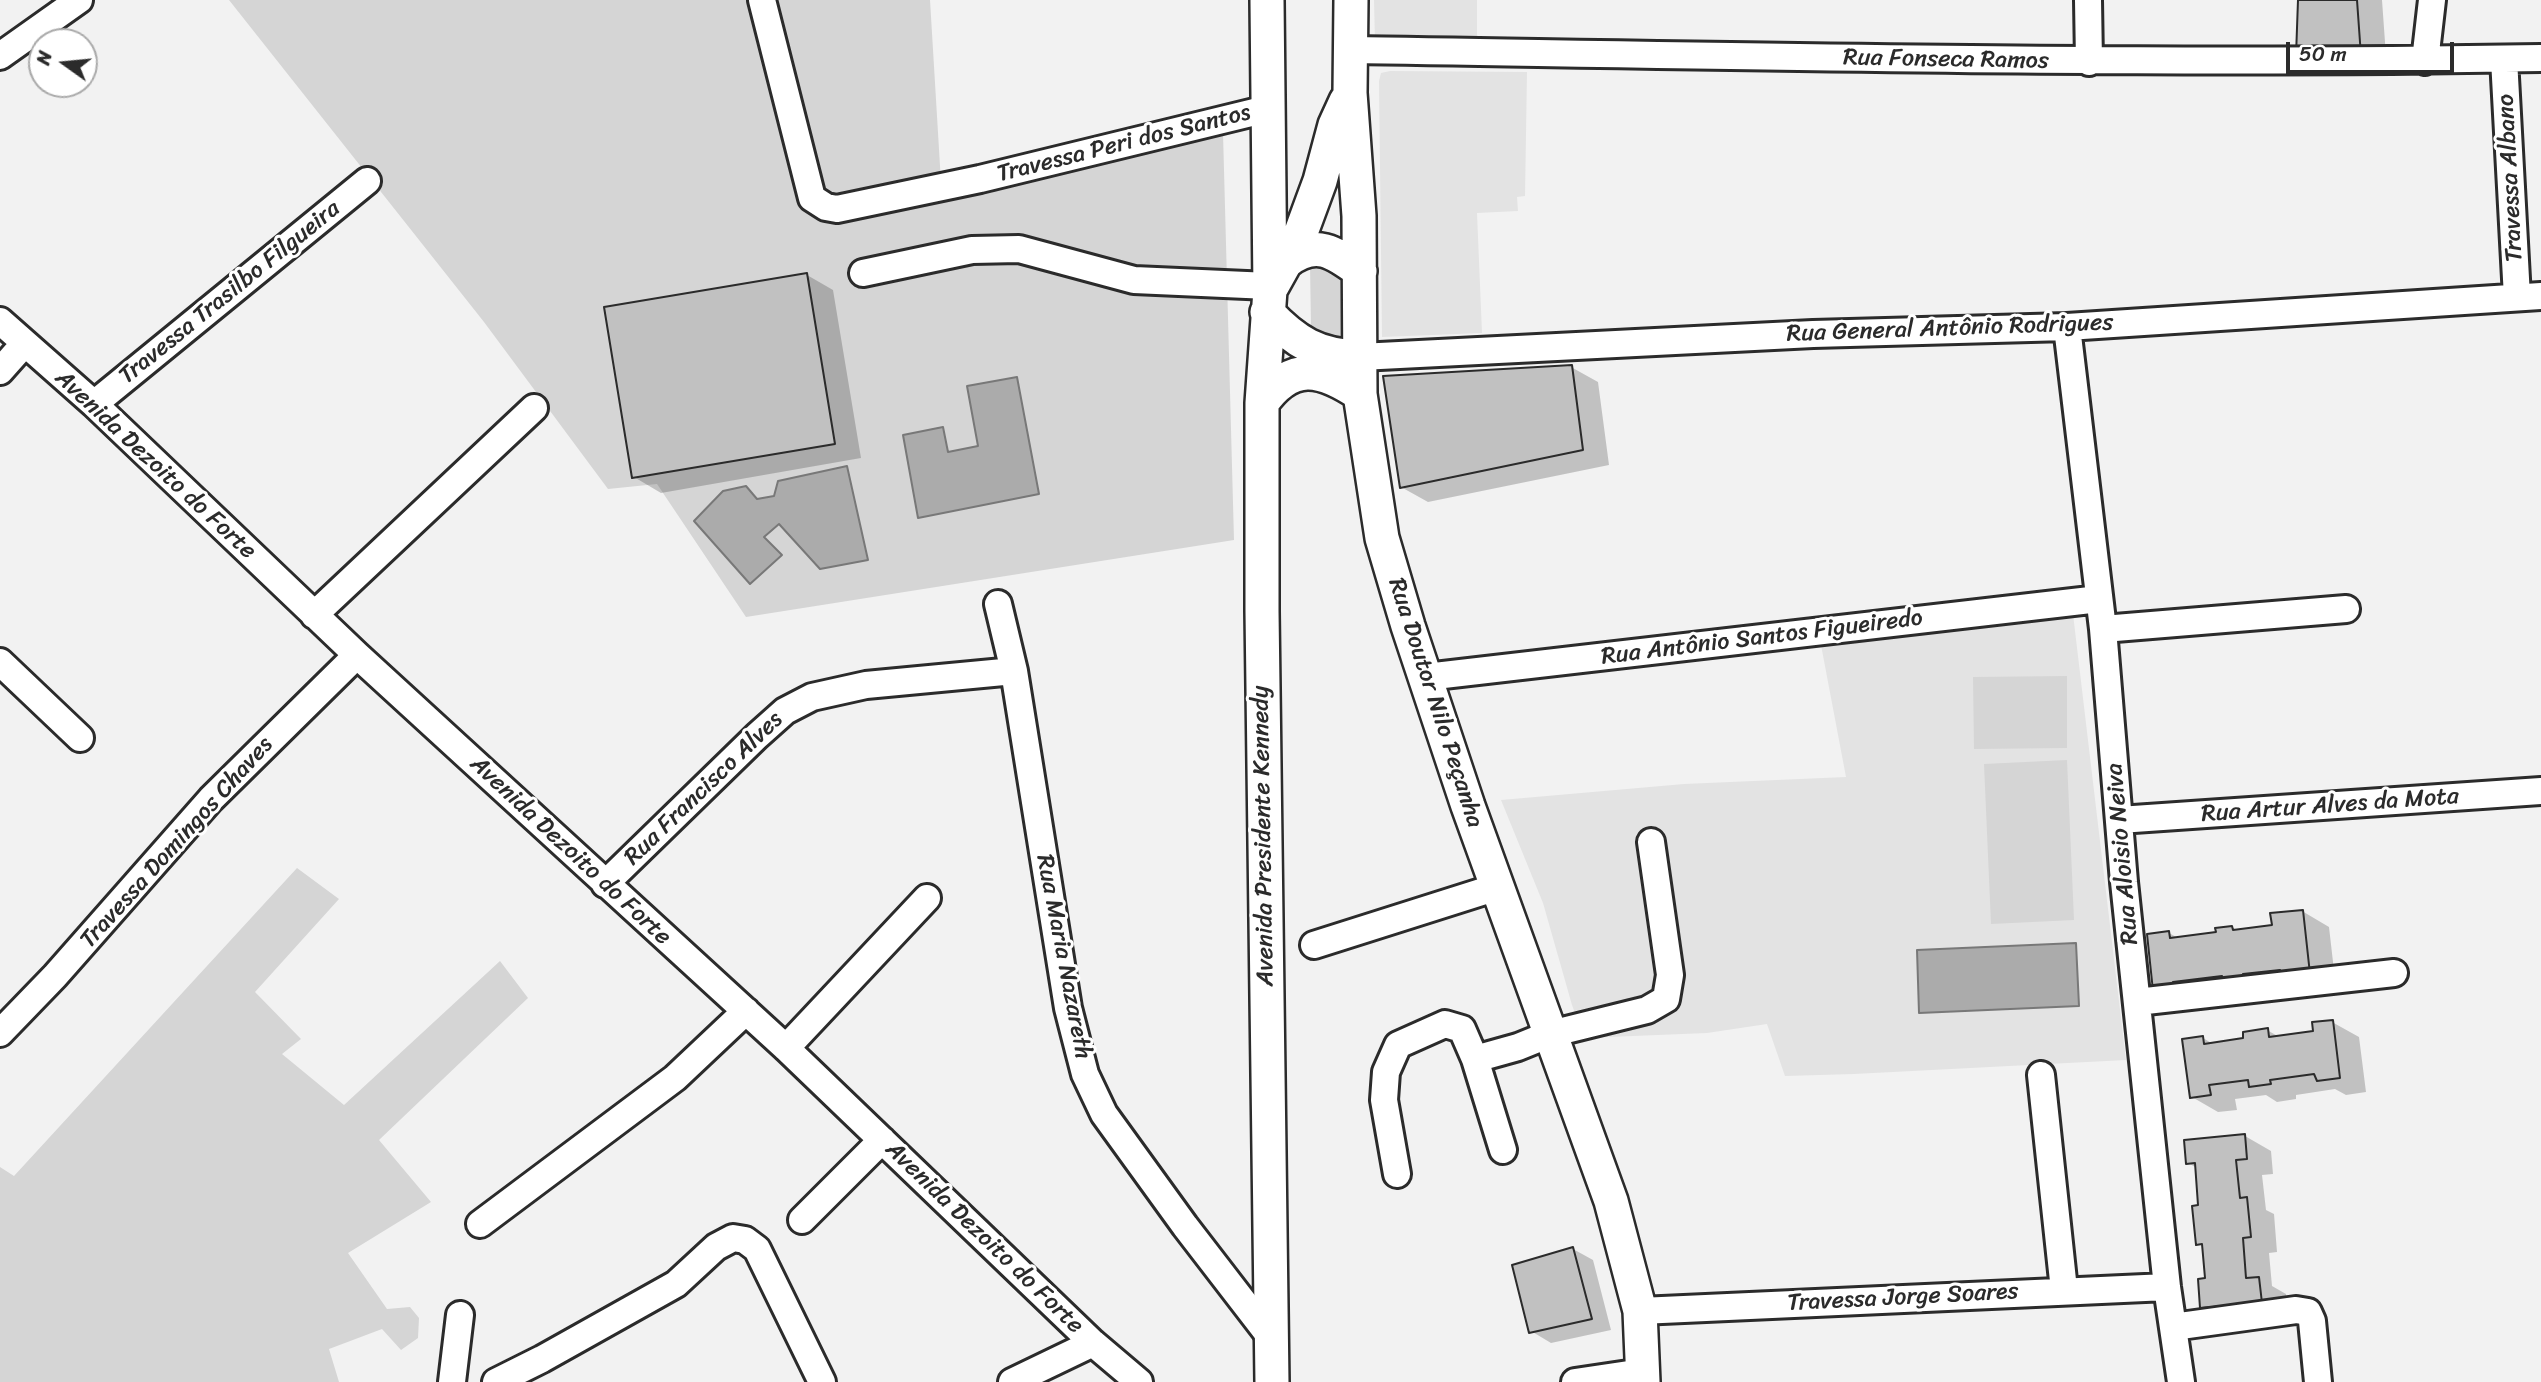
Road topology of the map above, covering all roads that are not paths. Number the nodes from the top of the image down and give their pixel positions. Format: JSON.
{"nodes":[{"id":1,"x":79,"y":0,"type":"edge"},
{"id":2,"x":762,"y":0,"type":"edge"},
{"id":3,"x":1266,"y":0,"type":"edge"},
{"id":4,"x":1351,"y":0,"type":"edge"},
{"id":5,"x":2088,"y":0,"type":"edge"},
{"id":6,"x":2432,"y":0,"type":"edge"},
{"id":7,"x":1350,"y":50,"type":"junction"},
{"id":8,"x":0,"y":56,"type":"edge"},
{"id":9,"x":2541,"y":58,"type":"edge"},
{"id":10,"x":2504,"y":59,"type":"junction"},
{"id":11,"x":2425,"y":61,"type":"junction"},
{"id":12,"x":2089,"y":62,"type":"junction"},
{"id":13,"x":1350,"y":93,"type":"junction"},
{"id":14,"x":1267,"y":109,"type":"junction"},
{"id":15,"x":367,"y":181,"type":"dead end"},
{"id":16,"x":1360,"y":271,"type":"junction"},
{"id":17,"x":863,"y":273,"type":"dead end"},
{"id":18,"x":1273,"y":287,"type":"junction"},
{"id":19,"x":2529,"y":297,"type":"edge"},
{"id":20,"x":0,"y":321,"type":"edge"},
{"id":21,"x":2067,"y":327,"type":"junction"},
{"id":22,"x":24,"y":344,"type":"junction"},
{"id":23,"x":1360,"y":357,"type":"junction"},
{"id":24,"x":0,"y":371,"type":"edge"},
{"id":25,"x":1360,"y":394,"type":"junction"},
{"id":26,"x":1262,"y":403,"type":"junction"},
{"id":27,"x":94,"y":404,"type":"junction"},
{"id":28,"x":534,"y":408,"type":"dead end"},
{"id":29,"x":2099,"y":599,"type":"junction"},
{"id":30,"x":998,"y":604,"type":"dead end"},
{"id":31,"x":2346,"y":609,"type":"dead end"},
{"id":32,"x":314,"y":615,"type":"junction"},
{"id":33,"x":2103,"y":629,"type":"junction"},
{"id":34,"x":357,"y":655,"type":"junction"},
{"id":35,"x":0,"y":662,"type":"edge"},
{"id":36,"x":1014,"y":671,"type":"junction"},
{"id":37,"x":1426,"y":677,"type":"junction"},
{"id":38,"x":80,"y":738,"type":"dead end"},
{"id":39,"x":2541,"y":791,"type":"edge"},
{"id":40,"x":2119,"y":820,"type":"junction"},
{"id":41,"x":1651,"y":842,"type":"dead end"},
{"id":42,"x":605,"y":884,"type":"junction"},
{"id":43,"x":1497,"y":887,"type":"junction"},
{"id":44,"x":927,"y":898,"type":"dead end"},
{"id":45,"x":1314,"y":945,"type":"dead end"},
{"id":46,"x":2394,"y":973,"type":"dead end"},
{"id":47,"x":2137,"y":1002,"type":"junction"},
{"id":48,"x":746,"y":1012,"type":"junction"},
{"id":49,"x":0,"y":1033,"type":"edge"},
{"id":50,"x":1550,"y":1034,"type":"junction"},
{"id":51,"x":786,"y":1048,"type":"junction"},
{"id":52,"x":1475,"y":1059,"type":"junction"},
{"id":53,"x":2041,"y":1075,"type":"dead end"},
{"id":54,"x":882,"y":1140,"type":"junction"},
{"id":55,"x":1503,"y":1150,"type":"dead end"},
{"id":56,"x":1397,"y":1174,"type":"dead end"},
{"id":57,"x":802,"y":1220,"type":"dead end"},
{"id":58,"x":480,"y":1224,"type":"dead end"},
{"id":59,"x":2166,"y":1287,"type":"junction"},
{"id":60,"x":2063,"y":1290,"type":"junction"},
{"id":61,"x":1640,"y":1311,"type":"junction"},
{"id":62,"x":460,"y":1315,"type":"dead end"},
{"id":63,"x":2173,"y":1327,"type":"junction"},
{"id":64,"x":1272,"y":1339,"type":"junction"},
{"id":65,"x":1093,"y":1343,"type":"junction"},
{"id":66,"x":1642,"y":1377,"type":"edge"},
{"id":67,"x":452,"y":1382,"type":"edge"},
{"id":68,"x":496,"y":1382,"type":"edge"},
{"id":69,"x":822,"y":1382,"type":"edge"},
{"id":70,"x":1012,"y":1382,"type":"edge"},
{"id":71,"x":1139,"y":1382,"type":"edge"},
{"id":72,"x":1272,"y":1382,"type":"edge"},
{"id":73,"x":1575,"y":1382,"type":"edge"},
{"id":74,"x":2181,"y":1382,"type":"edge"},
{"id":75,"x":2318,"y":1382,"type":"edge"}],
"edges":[{"from":1,"to":8,"type":"street"},
{"from":2,"to":14,"type":"street","name":"Travessa Peri dos Santos"},
{"from":3,"to":14,"type":"main road","name":"Avenida Presidente Kennedy"},
{"from":4,"to":7,"type":"main road","name":"Rua Doutor Nilo Peçanha"},
{"from":5,"to":12,"type":"street"},
{"from":6,"to":11,"type":"street"},
{"from":7,"to":12,"type":"street","name":"Rua Fonseca Ramos"},
{"from":7,"to":13,"type":"main road","name":"Rua Doutor Nilo Peçanha"},
{"from":9,"to":10,"type":"street","name":"Rua Fonseca Ramos"},
{"from":10,"to":11,"type":"street","name":"Rua Fonseca Ramos"},
{"from":10,"to":19,"type":"street","name":"Travessa Albano"},
{"from":11,"to":12,"type":"street","name":"Rua Fonseca Ramos"},
{"from":13,"to":16,"type":"main road","name":"Rua Doutor Nilo Peçanha"},
{"from":13,"to":18,"type":"main road","name":"Avenida Presidente Kennedy"},
{"from":14,"to":18,"type":"main road","name":"Avenida Presidente Kennedy"},
{"from":15,"to":27,"type":"street","name":"Travessa Trasilbo Filgueira"},
{"from":16,"to":18,"type":"main road"},
{"from":16,"to":23,"type":"main road","name":"Rua Doutor Nilo Peçanha"},
{"from":17,"to":18,"type":"street"},
{"from":18,"to":23,"type":"main road"},
{"from":18,"to":26,"type":"main road","name":"Avenida Presidente Kennedy"},
{"from":19,"to":21,"type":"street","name":"Rua General Antônio Rodrigues"},
{"from":20,"to":22,"type":"street","name":"Avenida Dezoito do Forte"},
{"from":21,"to":23,"type":"street","name":"Rua General Antônio Rodrigues"},
{"from":21,"to":29,"type":"street","name":"Rua Aloisio Neiva"},
{"from":22,"to":24,"type":"street"},
{"from":22,"to":27,"type":"street","name":"Avenida Dezoito do Forte"},
{"from":23,"to":25,"type":"main road","name":"Rua Doutor Nilo Peçanha"},
{"from":25,"to":26,"type":"main road"},
{"from":25,"to":37,"type":"main road","name":"Rua Doutor Nilo Peçanha"},
{"from":26,"to":64,"type":"main road","name":"Avenida Presidente Kennedy"},
{"from":27,"to":32,"type":"street","name":"Avenida Dezoito do Forte"},
{"from":28,"to":32,"type":"street"},
{"from":29,"to":33,"type":"street","name":"Rua Aloisio Neiva"},
{"from":29,"to":37,"type":"street","name":"Rua Antônio Santos Figueiredo"},
{"from":30,"to":36,"type":"street","name":"Rua Maria Nazareth"},
{"from":31,"to":33,"type":"street"},
{"from":32,"to":34,"type":"street","name":"Avenida Dezoito do Forte"},
{"from":33,"to":40,"type":"street","name":"Rua Aloisio Neiva"},
{"from":34,"to":42,"type":"street","name":"Avenida Dezoito do Forte"},
{"from":34,"to":49,"type":"street","name":"Travessa Domingos Chaves"},
{"from":35,"to":38,"type":"street"},
{"from":36,"to":42,"type":"street","name":"Rua Francisco Alves"},
{"from":36,"to":64,"type":"street","name":"Rua Maria Nazareth"},
{"from":37,"to":43,"type":"main road","name":"Rua Doutor Nilo Peçanha"},
{"from":39,"to":40,"type":"street","name":"Rua Artur Alves da Mota"},
{"from":40,"to":47,"type":"street","name":"Rua Aloisio Neiva"},
{"from":41,"to":50,"type":"street"},
{"from":42,"to":48,"type":"street","name":"Avenida Dezoito do Forte"},
{"from":43,"to":45,"type":"street"},
{"from":43,"to":50,"type":"main road","name":"Rua Doutor Nilo Peçanha"},
{"from":44,"to":51,"type":"street"},
{"from":46,"to":47,"type":"street"},
{"from":47,"to":59,"type":"street","name":"Rua Aloisio Neiva"},
{"from":48,"to":51,"type":"street","name":"Avenida Dezoito do Forte"},
{"from":48,"to":58,"type":"street"},
{"from":50,"to":52,"type":"street"},
{"from":50,"to":61,"type":"main road","name":"Rua Doutor Nilo Peçanha"},
{"from":51,"to":54,"type":"street","name":"Avenida Dezoito do Forte"},
{"from":52,"to":55,"type":"street"},
{"from":52,"to":56,"type":"street"},
{"from":53,"to":60,"type":"street"},
{"from":54,"to":57,"type":"street"},
{"from":54,"to":65,"type":"street","name":"Avenida Dezoito do Forte"},
{"from":59,"to":60,"type":"street","name":"Travessa Jorge Soares"},
{"from":59,"to":63,"type":"street","name":"Rua Aloisio Neiva"},
{"from":60,"to":61,"type":"street","name":"Travessa Jorge Soares"},
{"from":61,"to":66,"type":"main road","name":"Rua Doutor Nilo Peçanha"},
{"from":62,"to":67,"type":"street"},
{"from":63,"to":74,"type":"street","name":"Rua Aloisio Neiva"},
{"from":63,"to":75,"type":"street"},
{"from":64,"to":72,"type":"main road","name":"Avenida Presidente Kennedy"},
{"from":65,"to":70,"type":"street"},
{"from":65,"to":71,"type":"street","name":"Avenida Dezoito do Forte"},
{"from":66,"to":73,"type":"street"},
{"from":68,"to":69,"type":"street"}]}
